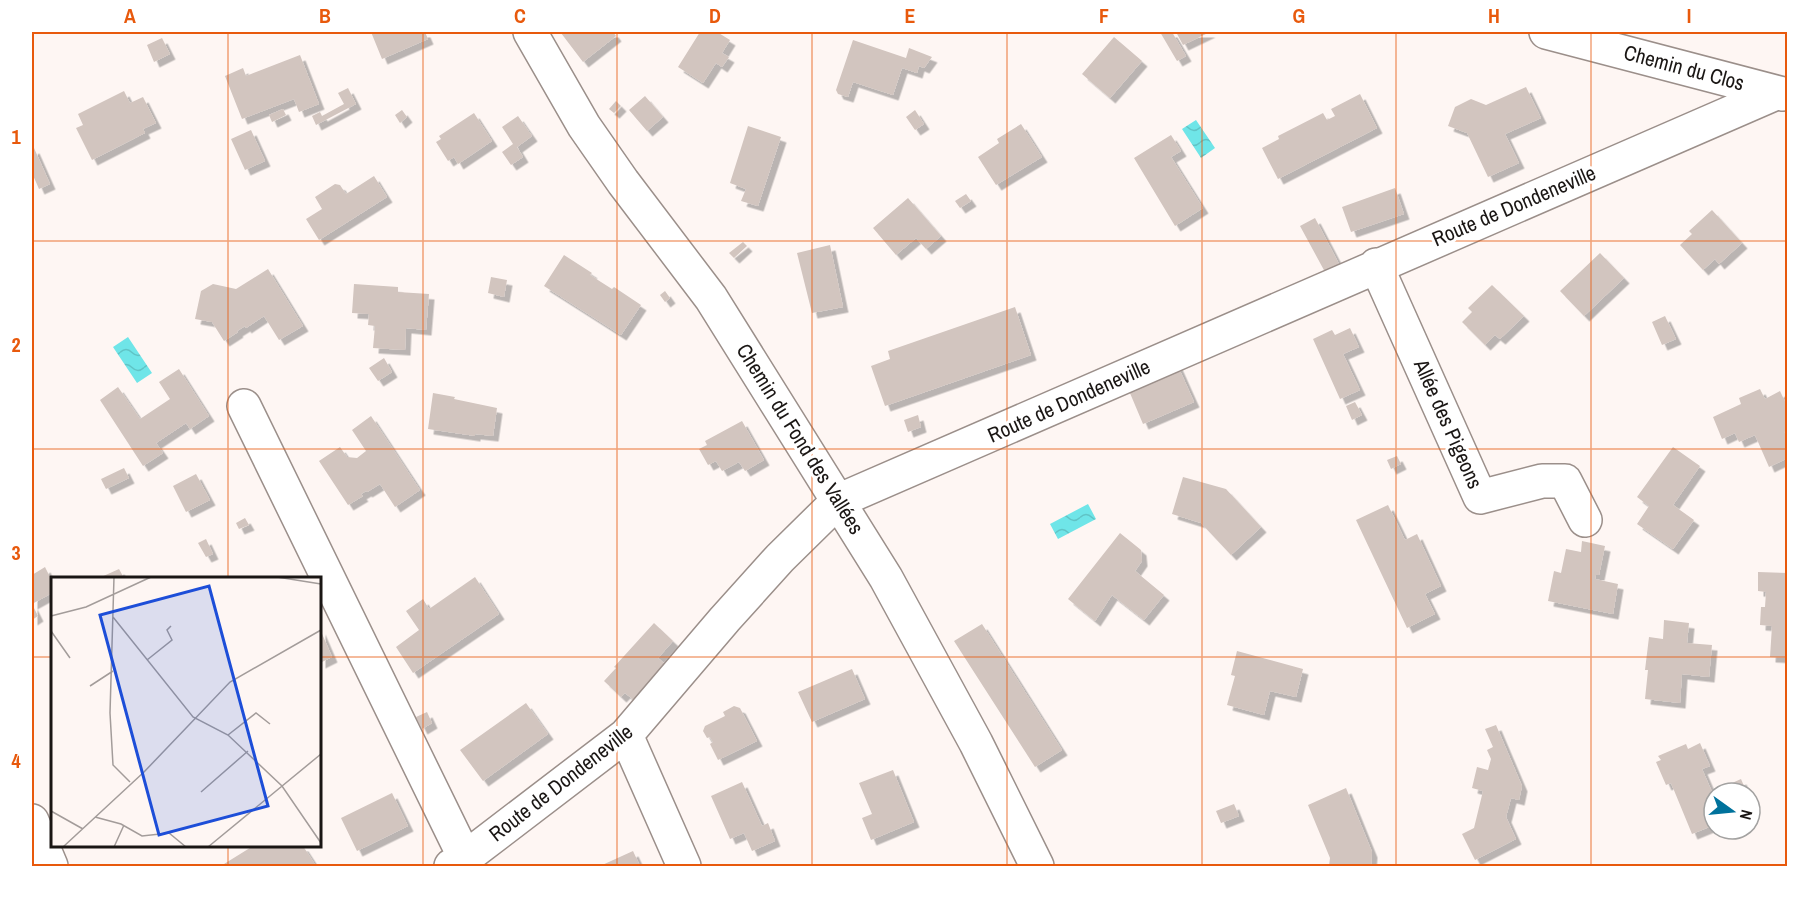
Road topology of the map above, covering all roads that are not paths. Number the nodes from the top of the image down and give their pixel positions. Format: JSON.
{"nodes":[{"id":1,"x":530,"y":32,"type":"edge"},
{"id":2,"x":1546,"y":32,"type":"edge"},
{"id":3,"x":1782,"y":94,"type":"edge"},
{"id":4,"x":1376,"y":266,"type":"junction"},
{"id":5,"x":244,"y":406,"type":"dead end"},
{"id":6,"x":838,"y":501,"type":"junction"},
{"id":7,"x":1585,"y":520,"type":"dead end"},
{"id":8,"x":626,"y":735,"type":"junction"},
{"id":9,"x":32,"y":821,"type":"edge"},
{"id":10,"x":458,"y":862,"type":"edge"},
{"id":11,"x":51,"y":867,"type":"edge"},
{"id":12,"x":684,"y":867,"type":"edge"},
{"id":13,"x":1037,"y":867,"type":"edge"}],
"edges":[{"from":1,"to":6,"type":"street","name":"Chemin du Fond des Vallées"},
{"from":2,"to":3,"type":"street","name":"Chemin du Clos"},
{"from":3,"to":4,"type":"street","name":"Route de Dondeneville"},
{"from":4,"to":6,"type":"street","name":"Route de Dondeneville"},
{"from":4,"to":7,"type":"street","name":"Allée des Pigeons"},
{"from":5,"to":10,"type":"street","name":"Route de Dondeneville"},
{"from":6,"to":8,"type":"street","name":"Route de Dondeneville"},
{"from":6,"to":13,"type":"street","name":"Chemin du Fond des Vallées"},
{"from":8,"to":10,"type":"street","name":"Route de Dondeneville"},
{"from":8,"to":12,"type":"street"},
{"from":9,"to":11,"type":"street"}]}
